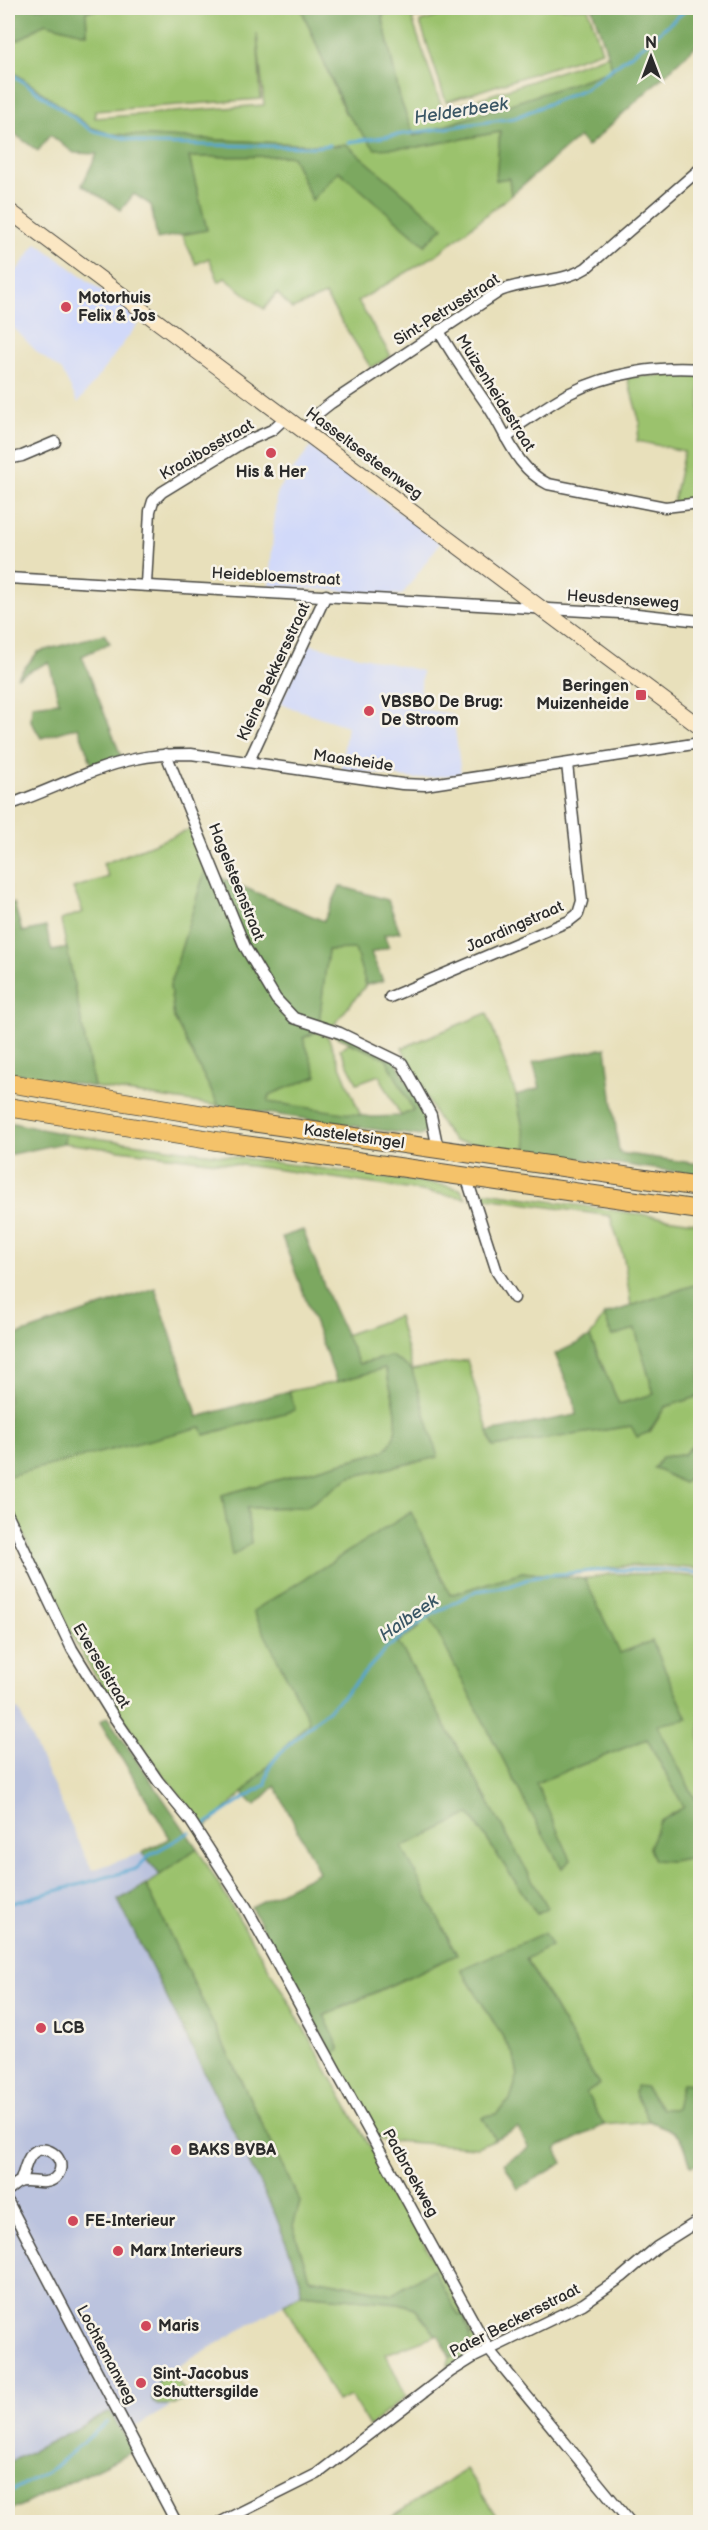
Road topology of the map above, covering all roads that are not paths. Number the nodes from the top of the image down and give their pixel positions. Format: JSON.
{"nodes":[{"id":1,"x":700,"y":169,"type":"edge"},
{"id":2,"x":8,"y":210,"type":"edge"},
{"id":3,"x":439,"y":331,"type":"junction"},
{"id":4,"x":700,"y":369,"type":"edge"},
{"id":5,"x":285,"y":418,"type":"junction"},
{"id":6,"x":304,"y":431,"type":"junction"},
{"id":7,"x":506,"y":438,"type":"junction"},
{"id":8,"x":55,"y":442,"type":"dead end"},
{"id":9,"x":8,"y":459,"type":"edge"},
{"id":10,"x":700,"y":503,"type":"edge"},
{"id":11,"x":8,"y":578,"type":"edge"},
{"id":12,"x":146,"y":584,"type":"junction"},
{"id":13,"x":326,"y":595,"type":"junction"},
{"id":14,"x":543,"y":609,"type":"junction"},
{"id":15,"x":700,"y":621,"type":"edge"},
{"id":16,"x":700,"y":727,"type":"edge"},
{"id":17,"x":700,"y":743,"type":"edge"},
{"id":18,"x":166,"y":754,"type":"junction"},
{"id":19,"x":249,"y":761,"type":"junction"},
{"id":20,"x":567,"y":764,"type":"junction"},
{"id":21,"x":8,"y":805,"type":"edge"},
{"id":22,"x":390,"y":997,"type":"dead end"},
{"id":23,"x":8,"y":1083,"type":"edge"},
{"id":24,"x":8,"y":1107,"type":"edge"},
{"id":25,"x":438,"y":1149,"type":"junction"},
{"id":26,"x":466,"y":1176,"type":"junction"},
{"id":27,"x":700,"y":1187,"type":"edge"},
{"id":28,"x":700,"y":1210,"type":"edge"},
{"id":29,"x":514,"y":1298,"type":"dead end"},
{"id":30,"x":8,"y":1515,"type":"edge"},
{"id":31,"x":190,"y":1820,"type":"joint"},
{"id":32,"x":20,"y":2182,"type":"dead end"},
{"id":33,"x":8,"y":2190,"type":"edge"},
{"id":34,"x":8,"y":2202,"type":"edge"},
{"id":35,"x":700,"y":2220,"type":"edge"},
{"id":36,"x":489,"y":2350,"type":"junction"},
{"id":37,"x":176,"y":2523,"type":"edge"},
{"id":38,"x":221,"y":2523,"type":"edge"},
{"id":39,"x":630,"y":2523,"type":"edge"}],
"edges":[{"from":1,"to":3,"type":"street","name":"Sint-Petrusstraat"},
{"from":2,"to":5,"type":"street","name":"Hasseltsesteenweg"},
{"from":3,"to":6,"type":"street","name":"Sint-Petrusstraat"},
{"from":3,"to":7,"type":"street","name":"Muizenheidestraat"},
{"from":4,"to":7,"type":"street"},
{"from":5,"to":6,"type":"street","name":"Hasseltsesteenweg"},
{"from":5,"to":12,"type":"street","name":"Kraaibosstraat"},
{"from":6,"to":14,"type":"street","name":"Hasseltsesteenweg"},
{"from":7,"to":10,"type":"street","name":"Muizenheidestraat"},
{"from":8,"to":9,"type":"street"},
{"from":11,"to":12,"type":"street","name":"Heidebloemstraat"},
{"from":12,"to":13,"type":"street","name":"Heidebloemstraat"},
{"from":13,"to":14,"type":"street","name":"Heidebloemstraat"},
{"from":13,"to":19,"type":"street","name":"Kleine Bekkersstraat"},
{"from":14,"to":15,"type":"street","name":"Heusdenseweg"},
{"from":14,"to":16,"type":"street","name":"Hasseltsesteenweg"},
{"from":17,"to":20,"type":"street","name":"Maasheide"},
{"from":18,"to":19,"type":"street","name":"Maasheide"},
{"from":18,"to":21,"type":"street","name":"Maasheide"},
{"from":18,"to":25,"type":"street","name":"Hagelsteenstraat"},
{"from":19,"to":20,"type":"street","name":"Maasheide"},
{"from":20,"to":22,"type":"street","name":"Jaardingstraat"},
{"from":23,"to":25,"type":"main road","name":"Kasteletsingel"},
{"from":24,"to":26,"type":"main road","name":"Kasteletsingel"},
{"from":25,"to":27,"type":"main road","name":"Kasteletsingel"},
{"from":26,"to":28,"type":"main road","name":"Kasteletsingel"},
{"from":26,"to":29,"type":"street"},
{"from":30,"to":31,"type":"street","name":"Everselstraat"},
{"from":31,"to":36,"type":"street","name":"Padbroekweg"},
{"from":32,"to":33,"type":"street"},
{"from":34,"to":37,"type":"street","name":"Lochtemanweg"},
{"from":35,"to":36,"type":"street","name":"Pater Beckersstraat"},
{"from":36,"to":38,"type":"street","name":"Pater Beckersstraat"},
{"from":36,"to":39,"type":"street","name":"Padbroekweg"}]}
